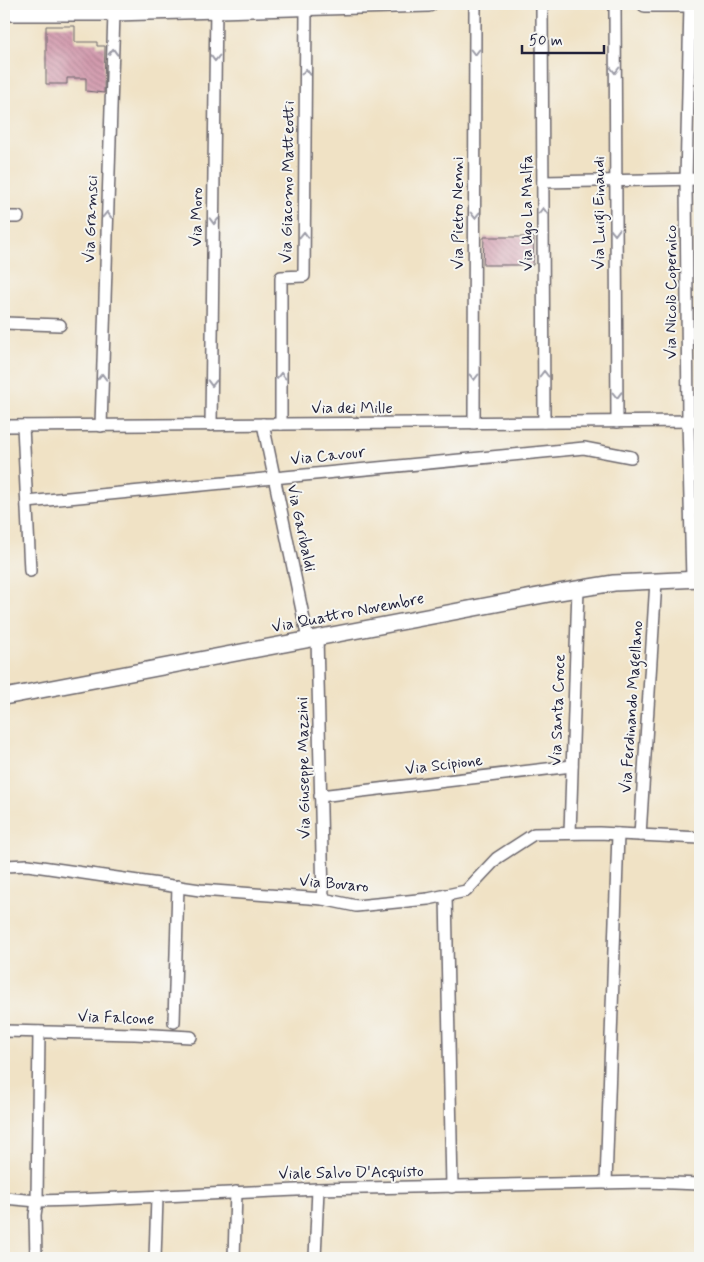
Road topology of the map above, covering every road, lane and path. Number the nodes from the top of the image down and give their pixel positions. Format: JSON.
{"nodes":[{"id":1,"x":391,"y":4,"type":"edge"},
{"id":2,"x":429,"y":4,"type":"edge"},
{"id":3,"x":475,"y":4,"type":"edge"},
{"id":4,"x":542,"y":4,"type":"edge"},
{"id":5,"x":615,"y":4,"type":"edge"},
{"id":6,"x":645,"y":4,"type":"edge"},
{"id":7,"x":690,"y":4,"type":"edge"},
{"id":8,"x":698,"y":4,"type":"edge"},
{"id":9,"x":299,"y":6,"type":"edge"},
{"id":10,"x":216,"y":7,"type":"edge"},
{"id":11,"x":142,"y":8,"type":"edge"},
{"id":12,"x":4,"y":13,"type":"edge"},
{"id":13,"x":114,"y":14,"type":"junction"},
{"id":14,"x":700,"y":179,"type":"edge"},
{"id":15,"x":615,"y":180,"type":"junction"},
{"id":16,"x":686,"y":180,"type":"junction"},
{"id":17,"x":543,"y":182,"type":"junction"},
{"id":18,"x":4,"y":217,"type":"edge"},
{"id":19,"x":18,"y":217,"type":"dead end"},
{"id":20,"x":4,"y":323,"type":"edge"},
{"id":21,"x":60,"y":325,"type":"dead end"},
{"id":22,"x":688,"y":421,"type":"junction"},
{"id":23,"x":700,"y":421,"type":"edge"},
{"id":24,"x":544,"y":422,"type":"junction"},
{"id":25,"x":617,"y":422,"type":"junction"},
{"id":26,"x":474,"y":423,"type":"junction"},
{"id":27,"x":262,"y":424,"type":"junction"},
{"id":28,"x":281,"y":424,"type":"junction"},
{"id":29,"x":211,"y":425,"type":"junction"},
{"id":30,"x":4,"y":426,"type":"edge"},
{"id":31,"x":23,"y":426,"type":"junction"},
{"id":32,"x":101,"y":426,"type":"junction"},
{"id":33,"x":631,"y":457,"type":"dead end"},
{"id":34,"x":274,"y":478,"type":"junction"},
{"id":35,"x":26,"y":502,"type":"junction"},
{"id":36,"x":30,"y":571,"type":"dead end"},
{"id":37,"x":696,"y":579,"type":"edge"},
{"id":38,"x":656,"y":581,"type":"junction"},
{"id":39,"x":578,"y":588,"type":"junction"},
{"id":40,"x":313,"y":638,"type":"junction"},
{"id":41,"x":4,"y":697,"type":"edge"},
{"id":42,"x":572,"y":766,"type":"junction"},
{"id":43,"x":320,"y":796,"type":"junction"},
{"id":44,"x":570,"y":834,"type":"junction"},
{"id":45,"x":618,"y":834,"type":"junction"},
{"id":46,"x":640,"y":835,"type":"junction"},
{"id":47,"x":700,"y":838,"type":"edge"},
{"id":48,"x":4,"y":866,"type":"edge"},
{"id":49,"x":178,"y":886,"type":"junction"},
{"id":50,"x":446,"y":896,"type":"junction"},
{"id":51,"x":322,"y":899,"type":"junction"},
{"id":52,"x":174,"y":1022,"type":"dead end"},
{"id":53,"x":4,"y":1030,"type":"edge"},
{"id":54,"x":39,"y":1032,"type":"junction"},
{"id":55,"x":191,"y":1037,"type":"dead end"},
{"id":56,"x":606,"y":1183,"type":"junction"},
{"id":57,"x":700,"y":1184,"type":"edge"},
{"id":58,"x":452,"y":1186,"type":"junction"},
{"id":59,"x":318,"y":1190,"type":"junction"},
{"id":60,"x":236,"y":1192,"type":"junction"},
{"id":61,"x":4,"y":1198,"type":"edge"},
{"id":62,"x":157,"y":1198,"type":"junction"},
{"id":63,"x":37,"y":1200,"type":"junction"},
{"id":64,"x":36,"y":1258,"type":"edge"},
{"id":65,"x":155,"y":1258,"type":"edge"},
{"id":66,"x":234,"y":1258,"type":"edge"},
{"id":67,"x":315,"y":1258,"type":"edge"}],
"edges":[{"from":1,"to":2,"type":"street"},
{"from":1,"to":9,"type":"street"},
{"from":3,"to":26,"type":"street","name":"Via Pietro Nenni","one_way":true},
{"from":4,"to":17,"type":"street","name":"Via Ugo La Malfa"},
{"from":5,"to":15,"type":"street","name":"Via Luigi Einaudi","one_way":true},
{"from":6,"to":7,"type":"street"},
{"from":7,"to":8,"type":"street"},
{"from":7,"to":16,"type":"street","name":"Via Nicolò Copernico"},
{"from":9,"to":10,"type":"street"},
{"from":28,"to":9,"type":"street","name":"Via Giacomo Matteotti","one_way":true},
{"from":10,"to":11,"type":"street"},
{"from":10,"to":29,"type":"street","name":"Via Moro","one_way":true},
{"from":11,"to":13,"type":"street"},
{"from":12,"to":13,"type":"street"},
{"from":32,"to":13,"type":"street","name":"Via Gramsci","one_way":true},
{"from":14,"to":16,"type":"street"},
{"from":15,"to":16,"type":"street"},
{"from":15,"to":17,"type":"street"},
{"from":15,"to":25,"type":"street","name":"Via Luigi Einaudi","one_way":true},
{"from":16,"to":22,"type":"street","name":"Via Nicolò Copernico"},
{"from":24,"to":17,"type":"street","name":"Via Ugo La Malfa","one_way":true},
{"from":18,"to":19,"type":"street"},
{"from":20,"to":21,"type":"street"},
{"from":22,"to":23,"type":"street","name":"Via dei Mille"},
{"from":22,"to":25,"type":"street","name":"Via dei Mille"},
{"from":22,"to":37,"type":"street","name":"Via Nicolò Copernico"},
{"from":24,"to":25,"type":"street","name":"Via dei Mille"},
{"from":24,"to":26,"type":"street","name":"Via dei Mille"},
{"from":26,"to":28,"type":"street","name":"Via dei Mille"},
{"from":27,"to":28,"type":"street","name":"Via dei Mille"},
{"from":27,"to":29,"type":"street","name":"Via dei Mille"},
{"from":27,"to":34,"type":"street","name":"Via Garibaldi"},
{"from":29,"to":32,"type":"street","name":"Via dei Mille"},
{"from":30,"to":31,"type":"street","name":"Via dei Mille"},
{"from":31,"to":32,"type":"street","name":"Via dei Mille"},
{"from":31,"to":35,"type":"street"},
{"from":33,"to":34,"type":"street","name":"Via Cavour"},
{"from":34,"to":35,"type":"street","name":"Via Cavour"},
{"from":34,"to":40,"type":"street","name":"Via Garibaldi"},
{"from":35,"to":36,"type":"street"},
{"from":37,"to":38,"type":"street","name":"Via Quattro Novembre"},
{"from":38,"to":39,"type":"street","name":"Via Quattro Novembre"},
{"from":38,"to":46,"type":"street","name":"Via Ferdinando Magellano"},
{"from":39,"to":40,"type":"street","name":"Via Quattro Novembre"},
{"from":39,"to":42,"type":"street","name":"Via Santa Croce"},
{"from":40,"to":41,"type":"street","name":"Via Quattro Novembre"},
{"from":40,"to":43,"type":"street","name":"Via Giuseppe Mazzini"},
{"from":42,"to":43,"type":"street","name":"Via Scipione"},
{"from":42,"to":44,"type":"street","name":"Via Santa Croce"},
{"from":43,"to":51,"type":"street","name":"Via Giuseppe Mazzini"},
{"from":44,"to":45,"type":"street","name":"Via Bovaro"},
{"from":44,"to":50,"type":"street","name":"Via Bovaro"},
{"from":45,"to":46,"type":"street","name":"Via Bovaro"},
{"from":45,"to":56,"type":"street"},
{"from":46,"to":47,"type":"street","name":"Via Bovaro"},
{"from":48,"to":49,"type":"street","name":"Via Bovaro"},
{"from":49,"to":51,"type":"street","name":"Via Bovaro"},
{"from":49,"to":52,"type":"street"},
{"from":50,"to":51,"type":"street","name":"Via Bovaro"},
{"from":50,"to":58,"type":"street"},
{"from":53,"to":54,"type":"street","name":"Via Falcone"},
{"from":54,"to":55,"type":"street","name":"Via Falcone"},
{"from":54,"to":63,"type":"street"},
{"from":56,"to":57,"type":"street","name":"Viale Salvo D'Acquisto"},
{"from":56,"to":58,"type":"street","name":"Viale Salvo D'Acquisto"},
{"from":58,"to":59,"type":"street","name":"Viale Salvo D'Acquisto"},
{"from":59,"to":60,"type":"street","name":"Viale Salvo D'Acquisto"},
{"from":59,"to":67,"type":"street"},
{"from":60,"to":62,"type":"street","name":"Viale Salvo D'Acquisto"},
{"from":60,"to":66,"type":"street"},
{"from":61,"to":63,"type":"street","name":"Viale Salvo D'Acquisto"},
{"from":62,"to":63,"type":"street","name":"Viale Salvo D'Acquisto"},
{"from":62,"to":65,"type":"street"},
{"from":63,"to":64,"type":"street"}]}
